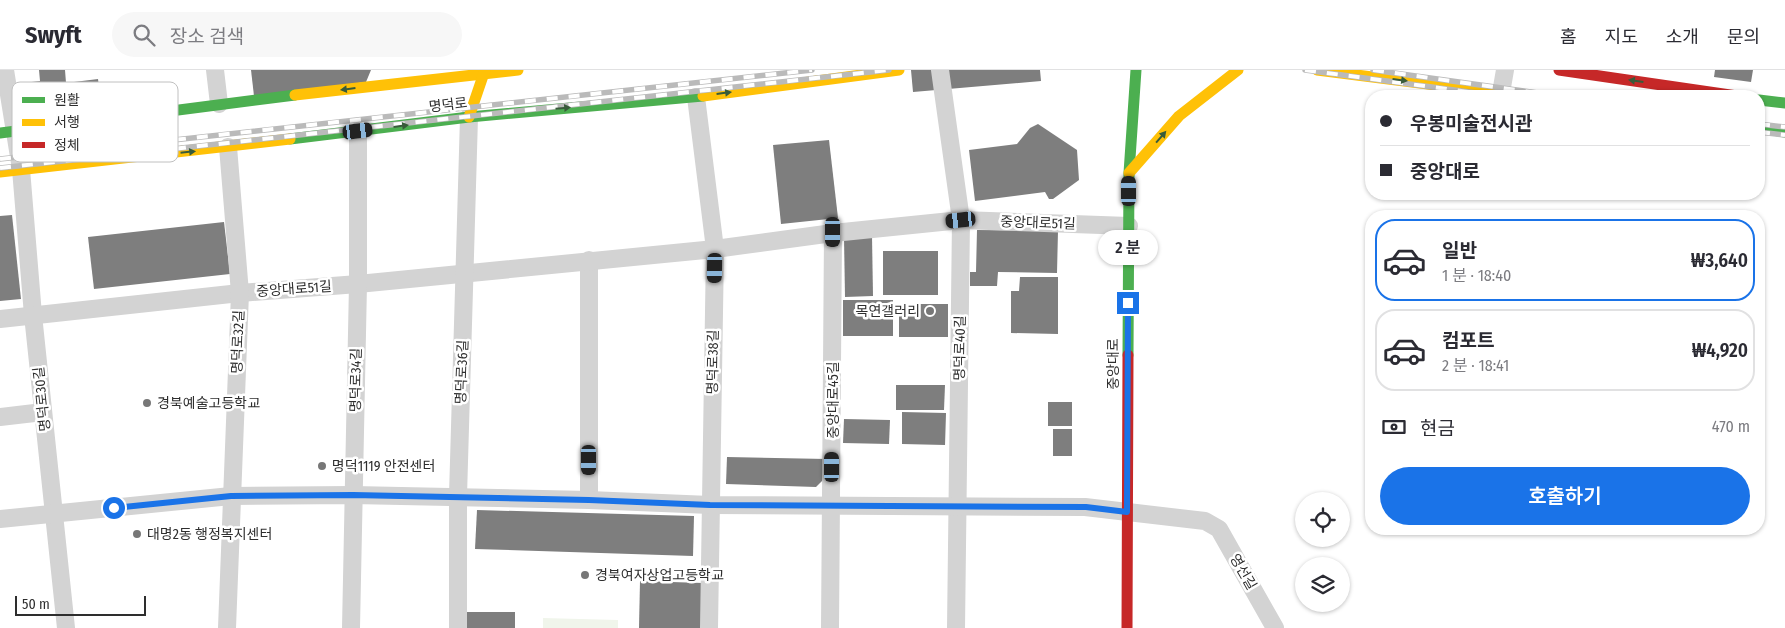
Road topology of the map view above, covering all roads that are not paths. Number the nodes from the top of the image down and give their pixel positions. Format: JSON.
{"nodes":[{"id":1,"x":5,"y":70,"type":"edge"},
{"id":2,"x":215,"y":70,"type":"edge"},
{"id":3,"x":518,"y":70,"type":"edge"},
{"id":4,"x":899,"y":70,"type":"edge"},
{"id":5,"x":940,"y":70,"type":"edge"},
{"id":6,"x":1136,"y":70,"type":"edge"},
{"id":7,"x":1238,"y":70,"type":"edge"},
{"id":8,"x":1317,"y":70,"type":"edge"},
{"id":9,"x":1505,"y":70,"type":"edge"},
{"id":10,"x":1559,"y":70,"type":"edge"},
{"id":11,"x":485,"y":72,"type":"edge"},
{"id":12,"x":1477,"y":90,"type":"edge"},
{"id":13,"x":1502,"y":90,"type":"edge"},
{"id":14,"x":1695,"y":90,"type":"edge"},
{"id":15,"x":696,"y":97,"type":"junction"},
{"id":16,"x":1765,"y":101,"type":"edge"},
{"id":17,"x":1785,"y":103,"type":"edge"},
{"id":18,"x":219,"y":104,"type":"junction"},
{"id":19,"x":178,"y":109,"type":"edge"},
{"id":20,"x":469,"y":117,"type":"junction"},
{"id":21,"x":1765,"y":129,"type":"edge"},
{"id":22,"x":358,"y":131,"type":"junction"},
{"id":23,"x":8,"y":132,"type":"edge"},
{"id":24,"x":1785,"y":132,"type":"edge"},
{"id":25,"x":228,"y":147,"type":"junction"},
{"id":26,"x":178,"y":152,"type":"edge"},
{"id":27,"x":19,"y":162,"type":"edge"},
{"id":28,"x":87,"y":162,"type":"edge"},
{"id":29,"x":21,"y":169,"type":"junction"},
{"id":30,"x":0,"y":172,"type":"edge"},
{"id":31,"x":1129,"y":173,"type":"junction"},
{"id":32,"x":961,"y":220,"type":"junction"},
{"id":33,"x":1129,"y":226,"type":"junction"},
{"id":34,"x":833,"y":232,"type":"junction"},
{"id":35,"x":716,"y":248,"type":"junction"},
{"id":36,"x":589,"y":260,"type":"junction"},
{"id":37,"x":466,"y":272,"type":"junction"},
{"id":38,"x":358,"y":284,"type":"junction"},
{"id":39,"x":240,"y":294,"type":"junction"},
{"id":40,"x":33,"y":315,"type":"junction"},
{"id":41,"x":0,"y":319,"type":"edge"},
{"id":42,"x":43,"y":412,"type":"junction"},
{"id":43,"x":0,"y":417,"type":"edge"},
{"id":44,"x":353,"y":495,"type":"junction"},
{"id":45,"x":231,"y":496,"type":"junction"},
{"id":46,"x":458,"y":496,"type":"junction"},
{"id":47,"x":589,"y":500,"type":"junction"},
{"id":48,"x":710,"y":505,"type":"junction"},
{"id":49,"x":832,"y":506,"type":"junction"},
{"id":50,"x":959,"y":507,"type":"junction"},
{"id":51,"x":1127,"y":512,"type":"junction"},
{"id":52,"x":55,"y":514,"type":"junction"},
{"id":53,"x":0,"y":519,"type":"edge"},
{"id":54,"x":66,"y":628,"type":"edge"},
{"id":55,"x":227,"y":628,"type":"edge"},
{"id":56,"x":351,"y":628,"type":"edge"},
{"id":57,"x":458,"y":628,"type":"edge"},
{"id":58,"x":709,"y":628,"type":"edge"},
{"id":59,"x":830,"y":628,"type":"edge"},
{"id":60,"x":956,"y":628,"type":"edge"},
{"id":61,"x":1127,"y":628,"type":"edge"},
{"id":62,"x":1275,"y":628,"type":"edge"}],
"edges":[{"from":1,"to":23,"type":"street","name":"명덕로30길"},
{"from":2,"to":18,"type":"street"},
{"from":3,"to":11,"type":"main road","name":"명덕로"},
{"from":15,"to":4,"type":"main road","name":"명덕로","one_way":true},
{"from":5,"to":32,"type":"street","name":"명덕로40길"},
{"from":6,"to":31,"type":"main road","name":"중앙대로"},
{"from":31,"to":7,"type":"main road","one_way":true},
{"from":8,"to":12,"type":"main road","one_way":true},
{"from":9,"to":13,"type":"street"},
{"from":14,"to":10,"type":"main road","one_way":true},
{"from":11,"to":18,"type":"main road","name":"명덕로","one_way":true},
{"from":11,"to":20,"type":"main road"},
{"from":20,"to":15,"type":"main road","name":"명덕로","one_way":true},
{"from":15,"to":35,"type":"street","name":"명덕로38길"},
{"from":16,"to":17,"type":"main road"},
{"from":18,"to":19,"type":"main road","name":"명덕로"},
{"from":22,"to":20,"type":"main road","name":"명덕로","one_way":true},
{"from":20,"to":37,"type":"street","name":"명덕로36길"},
{"from":21,"to":24,"type":"main road"},
{"from":22,"to":25,"type":"main road","name":"명덕로"},
{"from":22,"to":38,"type":"street","name":"명덕로34길"},
{"from":26,"to":25,"type":"main road","name":"명덕로","one_way":true},
{"from":25,"to":39,"type":"street","name":"명덕로32길"},
{"from":27,"to":29,"type":"street","name":"명덕로30길"},
{"from":29,"to":28,"type":"main road","name":"명덕로","one_way":true},
{"from":29,"to":30,"type":"main road","name":"명덕로"},
{"from":29,"to":40,"type":"street","name":"명덕로30길"},
{"from":31,"to":33,"type":"main road","name":"중앙대로"},
{"from":32,"to":33,"type":"street","name":"중앙대로51길"},
{"from":32,"to":34,"type":"street","name":"중앙대로51길"},
{"from":32,"to":50,"type":"street","name":"명덕로40길"},
{"from":33,"to":51,"type":"main road","name":"중앙대로"},
{"from":34,"to":35,"type":"street","name":"중앙대로51길"},
{"from":34,"to":49,"type":"street","name":"중앙대로45길"},
{"from":35,"to":36,"type":"street","name":"중앙대로51길"},
{"from":35,"to":48,"type":"street","name":"명덕로38길"},
{"from":36,"to":37,"type":"street","name":"중앙대로51길"},
{"from":36,"to":47,"type":"street"},
{"from":37,"to":38,"type":"street","name":"중앙대로51길"},
{"from":37,"to":46,"type":"street","name":"명덕로36길"},
{"from":38,"to":39,"type":"street","name":"중앙대로51길"},
{"from":38,"to":44,"type":"street","name":"명덕로34길"},
{"from":39,"to":40,"type":"street","name":"중앙대로51길"},
{"from":39,"to":45,"type":"street","name":"명덕로32길"},
{"from":40,"to":41,"type":"street","name":"중앙대로51길"},
{"from":40,"to":42,"type":"street","name":"명덕로30길"},
{"from":42,"to":43,"type":"street"},
{"from":42,"to":52,"type":"street","name":"명덕로30길"},
{"from":44,"to":45,"type":"street"},
{"from":44,"to":46,"type":"street"},
{"from":44,"to":56,"type":"street","name":"명덕로34길"},
{"from":45,"to":52,"type":"street"},
{"from":45,"to":55,"type":"street","name":"명덕로32길"},
{"from":46,"to":47,"type":"street"},
{"from":46,"to":57,"type":"street","name":"명덕로36길"},
{"from":47,"to":48,"type":"street"},
{"from":48,"to":49,"type":"street"},
{"from":48,"to":58,"type":"street","name":"명덕로38길"},
{"from":49,"to":50,"type":"street"},
{"from":49,"to":59,"type":"street","name":"중앙대로45길"},
{"from":50,"to":51,"type":"street"},
{"from":50,"to":60,"type":"street","name":"명덕로40길"},
{"from":51,"to":61,"type":"main road","name":"중앙대로"},
{"from":51,"to":62,"type":"street","name":"영선길"},
{"from":52,"to":53,"type":"street"},
{"from":52,"to":54,"type":"street","name":"명덕로30길"}]}
